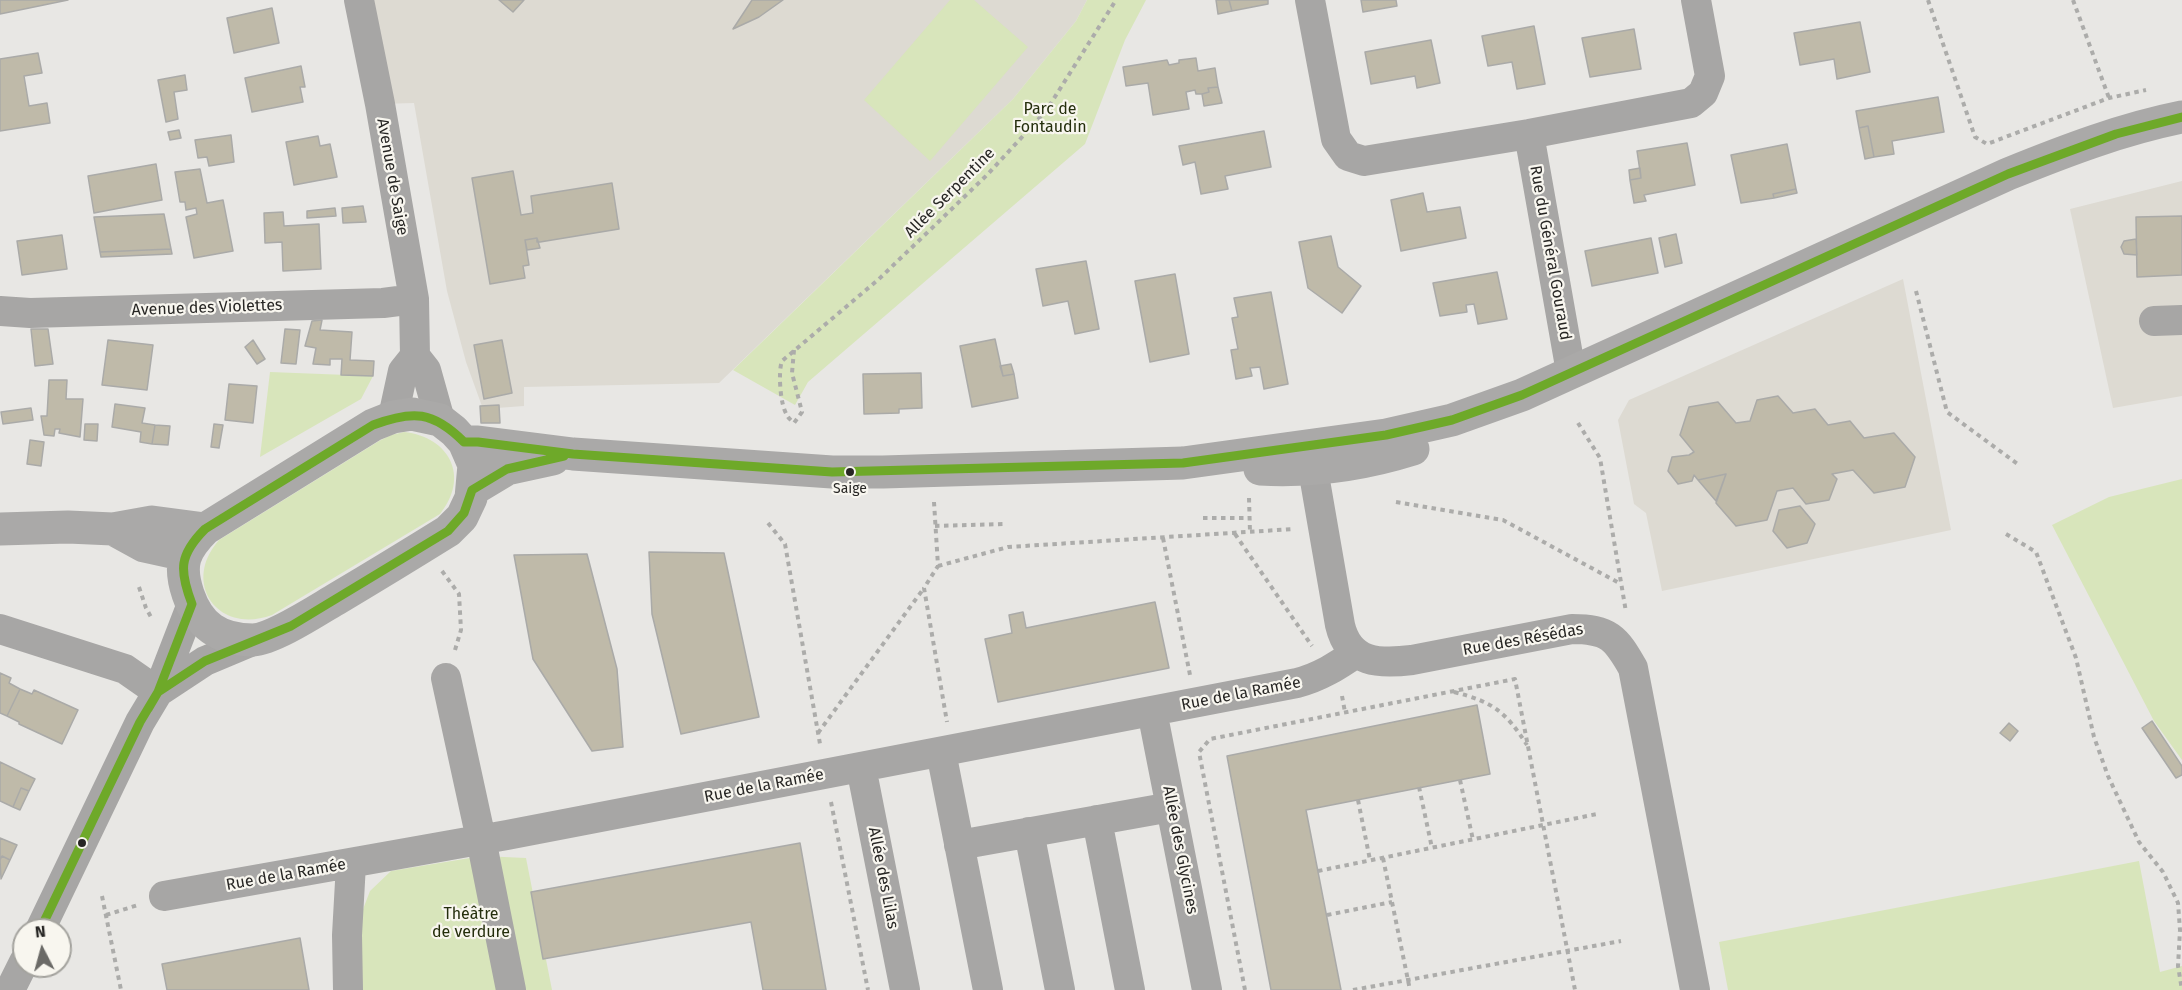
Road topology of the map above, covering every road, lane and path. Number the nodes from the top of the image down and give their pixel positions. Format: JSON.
{"nodes":[{"id":1,"x":359,"y":0,"type":"edge"},
{"id":2,"x":1116,"y":0,"type":"edge"},
{"id":3,"x":1310,"y":0,"type":"edge"},
{"id":4,"x":1696,"y":0,"type":"edge"},
{"id":5,"x":1928,"y":0,"type":"edge"},
{"id":6,"x":2073,"y":0,"type":"edge"},
{"id":7,"x":2149,"y":90,"type":"dead end"},
{"id":8,"x":2109,"y":98,"type":"junction"},
{"id":9,"x":2182,"y":117,"type":"edge"},
{"id":10,"x":1529,"y":134,"type":"junction"},
{"id":11,"x":1916,"y":291,"type":"dead end"},
{"id":12,"x":414,"y":299,"type":"junction"},
{"id":13,"x":0,"y":311,"type":"edge"},
{"id":14,"x":794,"y":350,"type":"junction"},
{"id":15,"x":416,"y":356,"type":"junction"},
{"id":16,"x":1571,"y":372,"type":"junction"},
{"id":17,"x":393,"y":417,"type":"junction"},
{"id":18,"x":440,"y":420,"type":"junction"},
{"id":19,"x":1578,"y":423,"type":"dead end"},
{"id":20,"x":464,"y":442,"type":"junction"},
{"id":21,"x":573,"y":454,"type":"junction"},
{"id":22,"x":1311,"y":458,"type":"junction"},
{"id":23,"x":2019,"y":465,"type":"dead end"},
{"id":24,"x":472,"y":490,"type":"junction"},
{"id":25,"x":933,"y":499,"type":"dead end"},
{"id":26,"x":1396,"y":502,"type":"dead end"},
{"id":27,"x":1203,"y":518,"type":"dead end"},
{"id":28,"x":1003,"y":524,"type":"dead end"},
{"id":29,"x":935,"y":526,"type":"junction"},
{"id":30,"x":205,"y":529,"type":"junction"},
{"id":31,"x":1304,"y":529,"type":"dead end"},
{"id":32,"x":0,"y":530,"type":"edge"},
{"id":33,"x":113,"y":530,"type":"junction"},
{"id":34,"x":1250,"y":532,"type":"junction"},
{"id":35,"x":1234,"y":533,"type":"junction"},
{"id":36,"x":2006,"y":534,"type":"dead end"},
{"id":37,"x":1163,"y":538,"type":"junction"},
{"id":38,"x":184,"y":555,"type":"junction"},
{"id":39,"x":938,"y":566,"type":"junction"},
{"id":40,"x":441,"y":569,"type":"dead end"},
{"id":41,"x":1621,"y":584,"type":"junction"},
{"id":42,"x":139,"y":587,"type":"dead end"},
{"id":43,"x":924,"y":588,"type":"junction"},
{"id":44,"x":192,"y":604,"type":"junction"},
{"id":45,"x":1627,"y":616,"type":"dead end"},
{"id":46,"x":151,"y":617,"type":"dead end"},
{"id":47,"x":0,"y":629,"type":"edge"},
{"id":48,"x":255,"y":640,"type":"junction"},
{"id":49,"x":1356,"y":653,"type":"junction"},
{"id":50,"x":1328,"y":672,"type":"junction"},
{"id":51,"x":446,"y":678,"type":"joint"},
{"id":52,"x":1190,"y":679,"type":"dead end"},
{"id":53,"x":1453,"y":691,"type":"junction"},
{"id":54,"x":158,"y":692,"type":"junction"},
{"id":55,"x":1152,"y":711,"type":"junction"},
{"id":56,"x":1345,"y":712,"type":"junction"},
{"id":57,"x":818,"y":734,"type":"dead end"},
{"id":58,"x":944,"y":739,"type":"junction"},
{"id":59,"x":1529,"y":748,"type":"junction"},
{"id":60,"x":861,"y":767,"type":"junction"},
{"id":61,"x":1460,"y":780,"type":"dead end"},
{"id":62,"x":1419,"y":788,"type":"dead end"},
{"id":63,"x":1358,"y":800,"type":"dead end"},
{"id":64,"x":1171,"y":807,"type":"junction"},
{"id":65,"x":1597,"y":814,"type":"dead end"},
{"id":66,"x":1097,"y":820,"type":"junction"},
{"id":67,"x":1544,"y":826,"type":"junction"},
{"id":68,"x":1029,"y":832,"type":"junction"},
{"id":69,"x":481,"y":838,"type":"junction"},
{"id":70,"x":1473,"y":840,"type":"junction"},
{"id":71,"x":959,"y":845,"type":"junction"},
{"id":72,"x":1432,"y":848,"type":"junction"},
{"id":73,"x":1383,"y":858,"type":"junction"},
{"id":74,"x":1370,"y":860,"type":"junction"},
{"id":75,"x":351,"y":864,"type":"junction"},
{"id":76,"x":1318,"y":871,"type":"dead end"},
{"id":77,"x":102,"y":896,"type":"dead end"},
{"id":78,"x":164,"y":896,"type":"dead end"},
{"id":79,"x":1392,"y":902,"type":"junction"},
{"id":80,"x":1327,"y":915,"type":"dead end"},
{"id":81,"x":46,"y":918,"type":"edge"},
{"id":82,"x":1621,"y":941,"type":"dead end"},
{"id":83,"x":2182,"y":948,"type":"edge"},
{"id":84,"x":1568,"y":950,"type":"junction"},
{"id":85,"x":2178,"y":966,"type":"junction"},
{"id":86,"x":1408,"y":980,"type":"junction"},
{"id":87,"x":121,"y":990,"type":"edge"},
{"id":88,"x":348,"y":990,"type":"edge"},
{"id":89,"x":511,"y":990,"type":"edge"},
{"id":90,"x":905,"y":990,"type":"edge"},
{"id":91,"x":988,"y":990,"type":"edge"},
{"id":92,"x":1060,"y":990,"type":"edge"},
{"id":93,"x":1130,"y":990,"type":"edge"},
{"id":94,"x":1207,"y":990,"type":"edge"},
{"id":95,"x":1245,"y":990,"type":"edge"},
{"id":96,"x":1353,"y":990,"type":"edge"},
{"id":97,"x":1410,"y":990,"type":"edge"},
{"id":98,"x":1575,"y":990,"type":"edge"},
{"id":99,"x":1695,"y":990,"type":"edge"},
{"id":100,"x":2182,"y":990,"type":"edge"}],
"edges":[{"from":1,"to":12,"type":"street","name":"Avenue de Saige"},
{"from":2,"to":14,"type":"path","name":"Allée Serpentine"},
{"from":3,"to":10,"type":"street"},
{"from":4,"to":10,"type":"street"},
{"from":5,"to":8,"type":"path"},
{"from":6,"to":8,"type":"path"},
{"from":7,"to":8,"type":"path"},
{"from":9,"to":16,"type":"main road"},
{"from":10,"to":16,"type":"street","name":"Rue du Général Gouraud"},
{"from":11,"to":23,"type":"path"},
{"from":12,"to":13,"type":"street","name":"Avenue des Violettes"},
{"from":12,"to":15,"type":"street","name":"Avenue de Saige"},
{"from":14,"to":14,"type":"path","name":"Allée Serpentine"},
{"from":15,"to":17,"type":"street"},
{"from":15,"to":18,"type":"street","name":"Avenue de Saige"},
{"from":16,"to":22,"type":"main road"},
{"from":17,"to":18,"type":"main road"},
{"from":17,"to":30,"type":"main road"},
{"from":18,"to":20,"type":"main road"},
{"from":19,"to":41,"type":"path"},
{"from":20,"to":21,"type":"main road"},
{"from":20,"to":24,"type":"main road"},
{"from":21,"to":22,"type":"main road"},
{"from":21,"to":24,"type":"main road"},
{"from":22,"to":49,"type":"street"},
{"from":24,"to":48,"type":"main road"},
{"from":25,"to":29,"type":"path"},
{"from":26,"to":41,"type":"path"},
{"from":27,"to":34,"type":"path"},
{"from":28,"to":29,"type":"path"},
{"from":29,"to":39,"type":"path"},
{"from":30,"to":33,"type":"main road"},
{"from":30,"to":38,"type":"main road"},
{"from":31,"to":34,"type":"path"},
{"from":32,"to":33,"type":"main road"},
{"from":33,"to":38,"type":"main road"},
{"from":34,"to":35,"type":"path"},
{"from":35,"to":37,"type":"path"},
{"from":35,"to":50,"type":"path"},
{"from":36,"to":85,"type":"path"},
{"from":37,"to":39,"type":"path"},
{"from":37,"to":52,"type":"path"},
{"from":38,"to":44,"type":"main road"},
{"from":39,"to":43,"type":"path"},
{"from":40,"to":51,"type":"path"},
{"from":41,"to":45,"type":"path"},
{"from":42,"to":46,"type":"path"},
{"from":43,"to":57,"type":"path"},
{"from":43,"to":58,"type":"path"},
{"from":44,"to":48,"type":"main road"},
{"from":44,"to":54,"type":"street"},
{"from":47,"to":54,"type":"street"},
{"from":48,"to":54,"type":"street"},
{"from":49,"to":50,"type":"street","name":"Rue de la Ramée"},
{"from":49,"to":99,"type":"street","name":"Rue des Résédas"},
{"from":50,"to":55,"type":"street","name":"Rue de la Ramée"},
{"from":50,"to":56,"type":"path"},
{"from":51,"to":69,"type":"street"},
{"from":53,"to":56,"type":"path"},
{"from":53,"to":59,"type":"path"},
{"from":53,"to":59,"type":"path"},
{"from":54,"to":81,"type":"street"},
{"from":55,"to":58,"type":"street","name":"Rue de la Ramée"},
{"from":55,"to":64,"type":"street","name":"Allée des Glycines"},
{"from":56,"to":95,"type":"path"},
{"from":58,"to":60,"type":"street","name":"Rue de la Ramée"},
{"from":58,"to":71,"type":"street"},
{"from":59,"to":67,"type":"path"},
{"from":60,"to":69,"type":"street","name":"Rue de la Ramée"},
{"from":60,"to":90,"type":"street","name":"Allée des Lilas"},
{"from":61,"to":70,"type":"path"},
{"from":62,"to":72,"type":"path"},
{"from":63,"to":74,"type":"path"},
{"from":64,"to":66,"type":"street"},
{"from":64,"to":94,"type":"street","name":"Allée des Glycines"},
{"from":65,"to":67,"type":"path"},
{"from":66,"to":68,"type":"street"},
{"from":66,"to":93,"type":"street"},
{"from":67,"to":70,"type":"path"},
{"from":67,"to":84,"type":"path"},
{"from":68,"to":71,"type":"street"},
{"from":68,"to":92,"type":"street"},
{"from":69,"to":75,"type":"street","name":"Rue de la Ramée"},
{"from":69,"to":89,"type":"street"},
{"from":70,"to":72,"type":"path"},
{"from":71,"to":91,"type":"street"},
{"from":72,"to":73,"type":"path"},
{"from":73,"to":74,"type":"path"},
{"from":73,"to":79,"type":"path"},
{"from":74,"to":76,"type":"path"},
{"from":75,"to":78,"type":"street","name":"Rue de la Ramée"},
{"from":75,"to":88,"type":"street"},
{"from":77,"to":87,"type":"path"},
{"from":79,"to":80,"type":"path"},
{"from":79,"to":86,"type":"path"},
{"from":82,"to":84,"type":"path"},
{"from":83,"to":85,"type":"path"},
{"from":84,"to":86,"type":"path"},
{"from":84,"to":98,"type":"path"},
{"from":85,"to":100,"type":"path"},
{"from":86,"to":96,"type":"path"},
{"from":86,"to":97,"type":"path"}]}
